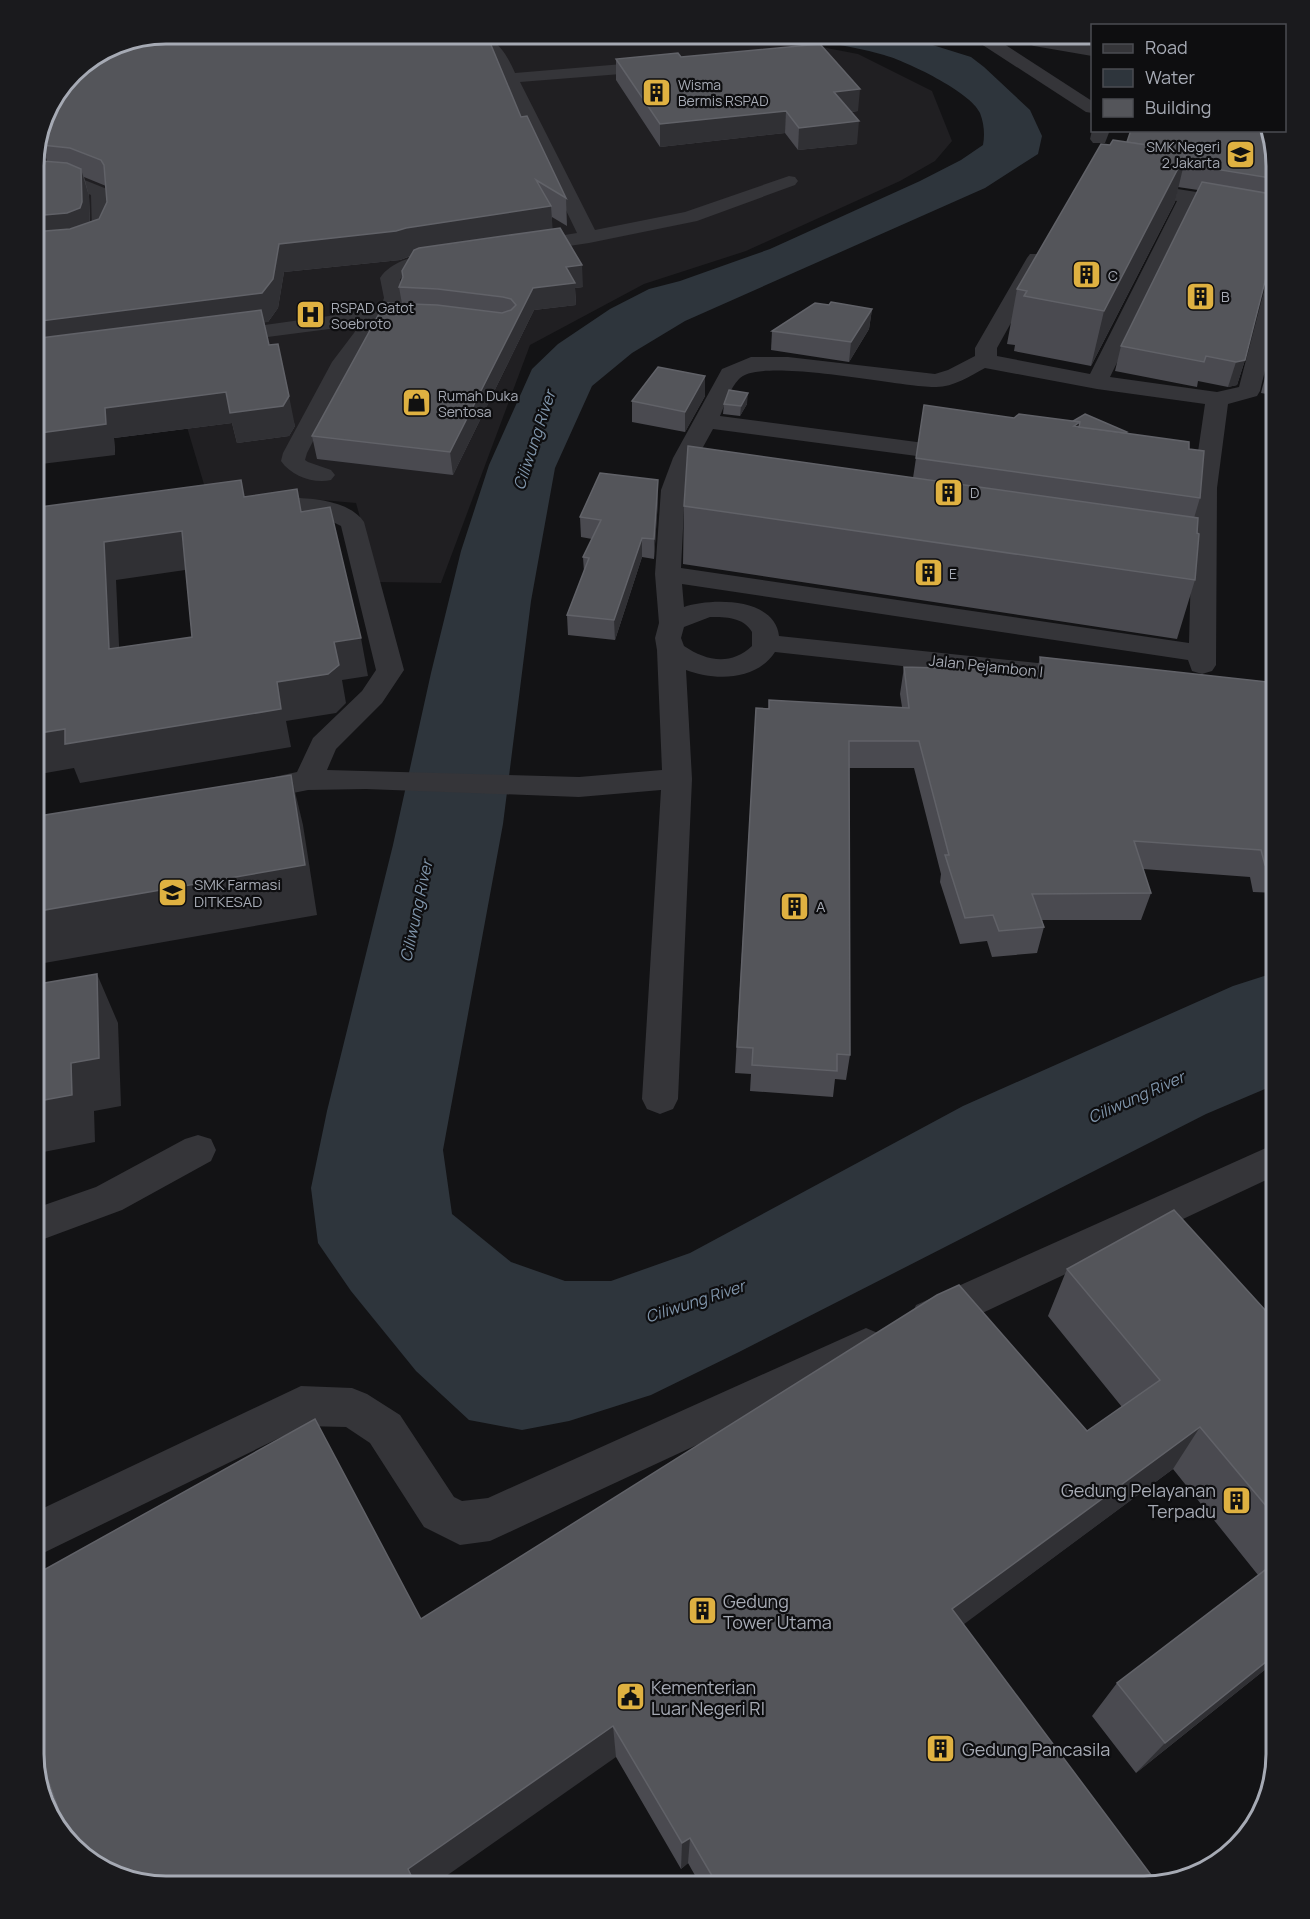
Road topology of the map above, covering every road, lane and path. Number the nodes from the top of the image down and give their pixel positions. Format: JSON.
{"nodes":[{"id":1,"x":488,"y":44,"type":"edge"},
{"id":2,"x":992,"y":44,"type":"edge"},
{"id":3,"x":1051,"y":44,"type":"edge"},
{"id":4,"x":1091,"y":51,"type":"edge"},
{"id":5,"x":676,"y":64,"type":"edge"},
{"id":6,"x":510,"y":78,"type":"junction"},
{"id":7,"x":1091,"y":107,"type":"edge"},
{"id":8,"x":44,"y":180,"type":"edge"},
{"id":9,"x":789,"y":180,"type":"dead end"},
{"id":10,"x":1122,"y":186,"type":"edge"},
{"id":11,"x":1189,"y":196,"type":"junction"},
{"id":12,"x":1255,"y":207,"type":"edge"},
{"id":13,"x":1050,"y":236,"type":"edge"},
{"id":14,"x":590,"y":237,"type":"junction"},
{"id":15,"x":510,"y":249,"type":"edge"},
{"id":16,"x":44,"y":252,"type":"edge"},
{"id":17,"x":464,"y":256,"type":"edge"},
{"id":18,"x":378,"y":316,"type":"junction"},
{"id":19,"x":408,"y":318,"type":"edge"},
{"id":20,"x":1266,"y":323,"type":"edge"},
{"id":21,"x":204,"y":340,"type":"edge"},
{"id":22,"x":986,"y":359,"type":"junction"},
{"id":23,"x":1097,"y":382,"type":"junction"},
{"id":24,"x":1217,"y":399,"type":"junction"},
{"id":25,"x":706,"y":421,"type":"junction"},
{"id":26,"x":986,"y":458,"type":"edge"},
{"id":27,"x":323,"y":475,"type":"dead end"},
{"id":28,"x":1136,"y":479,"type":"edge"},
{"id":29,"x":1205,"y":488,"type":"junction"},
{"id":30,"x":232,"y":511,"type":"edge"},
{"id":31,"x":668,"y":574,"type":"junction"},
{"id":32,"x":671,"y":636,"type":"junction"},
{"id":33,"x":766,"y":643,"type":"junction"},
{"id":34,"x":1098,"y":678,"type":"edge"},
{"id":35,"x":677,"y":779,"type":"junction"},
{"id":36,"x":308,"y":780,"type":"junction"},
{"id":37,"x":216,"y":800,"type":"edge"},
{"id":38,"x":660,"y":1099,"type":"dead end"},
{"id":39,"x":198,"y":1150,"type":"dead end"},
{"id":40,"x":1266,"y":1163,"type":"edge"},
{"id":41,"x":44,"y":1222,"type":"edge"},
{"id":42,"x":44,"y":1531,"type":"edge"}],
"edges":[{"from":1,"to":6,"type":"street"},
{"from":2,"to":7,"type":"street"},
{"from":3,"to":4,"type":"street"},
{"from":5,"to":6,"type":"street"},
{"from":6,"to":14,"type":"street"},
{"from":8,"to":16,"type":"street"},
{"from":9,"to":14,"type":"street"},
{"from":10,"to":11,"type":"street"},
{"from":11,"to":12,"type":"street"},
{"from":11,"to":23,"type":"street"},
{"from":13,"to":22,"type":"street"},
{"from":14,"to":15,"type":"street"},
{"from":17,"to":18,"type":"street"},
{"from":18,"to":19,"type":"street"},
{"from":18,"to":21,"type":"street"},
{"from":18,"to":27,"type":"street"},
{"from":20,"to":24,"type":"street"},
{"from":22,"to":23,"type":"street"},
{"from":22,"to":25,"type":"street"},
{"from":23,"to":24,"type":"street"},
{"from":24,"to":29,"type":"street"},
{"from":25,"to":26,"type":"street"},
{"from":25,"to":31,"type":"street"},
{"from":28,"to":29,"type":"street"},
{"from":29,"to":31,"type":"street"},
{"from":30,"to":36,"type":"street"},
{"from":31,"to":32,"type":"street"},
{"from":32,"to":33,"type":"street"},
{"from":32,"to":33,"type":"street"},
{"from":32,"to":35,"type":"street"},
{"from":33,"to":34,"type":"street","name":"Jalan Pejambon I"},
{"from":35,"to":36,"type":"street"},
{"from":35,"to":38,"type":"street"},
{"from":36,"to":37,"type":"street"},
{"from":39,"to":41,"type":"street"},
{"from":40,"to":42,"type":"street"}]}
